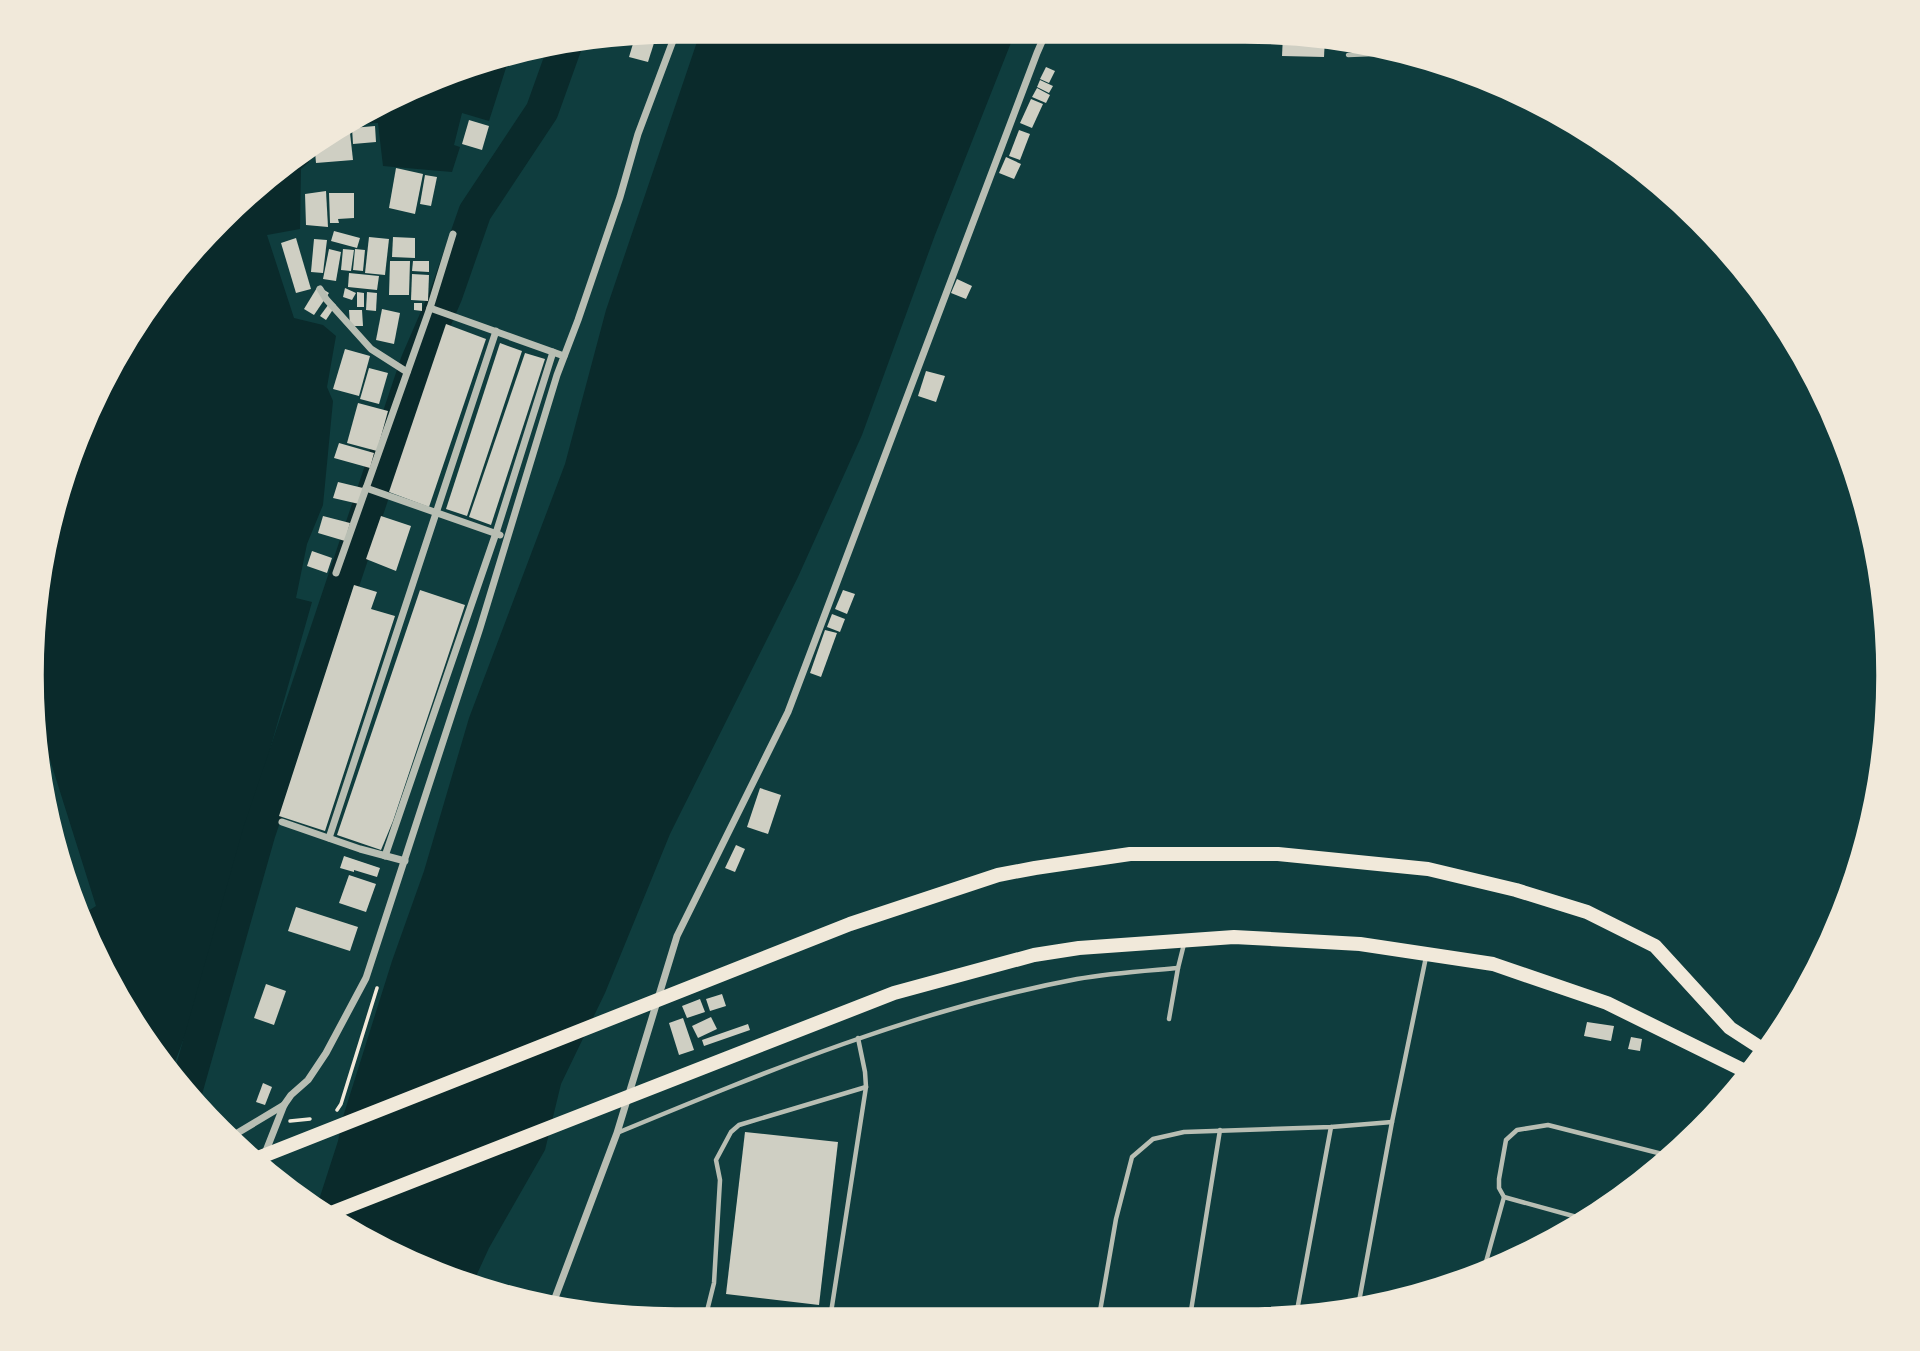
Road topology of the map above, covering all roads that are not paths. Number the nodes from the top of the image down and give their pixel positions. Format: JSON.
{"nodes":[{"id":1,"x":672,"y":42,"type":"edge"},
{"id":2,"x":1042,"y":42,"type":"edge"},
{"id":3,"x":1369,"y":54,"type":"edge"},
{"id":4,"x":1348,"y":55,"type":"dead end"},
{"id":5,"x":453,"y":234,"type":"dead end"},
{"id":6,"x":320,"y":289,"type":"dead end"},
{"id":7,"x":430,"y":307,"type":"junction"},
{"id":8,"x":496,"y":331,"type":"junction"},
{"id":9,"x":553,"y":352,"type":"junction"},
{"id":10,"x":564,"y":356,"type":"junction"},
{"id":11,"x":407,"y":372,"type":"junction"},
{"id":12,"x":366,"y":488,"type":"junction"},
{"id":13,"x":437,"y":513,"type":"junction"},
{"id":14,"x":496,"y":533,"type":"junction"},
{"id":15,"x":508,"y":537,"type":"junction"},
{"id":16,"x":335,"y":573,"type":"dead end"},
{"id":17,"x":282,"y":822,"type":"dead end"},
{"id":18,"x":329,"y":838,"type":"junction"},
{"id":19,"x":385,"y":856,"type":"junction"},
{"id":20,"x":405,"y":861,"type":"junction"},
{"id":21,"x":1185,"y":940,"type":"junction"},
{"id":22,"x":1426,"y":954,"type":"junction"},
{"id":23,"x":1178,"y":968,"type":"junction"},
{"id":24,"x":1169,"y":1019,"type":"dead end"},
{"id":25,"x":858,"y":1038,"type":"junction"},
{"id":26,"x":1758,"y":1046,"type":"edge"},
{"id":27,"x":1741,"y":1069,"type":"edge"},
{"id":28,"x":866,"y":1087,"type":"junction"},
{"id":29,"x":284,"y":1105,"type":"junction"},
{"id":30,"x":1392,"y":1122,"type":"junction"},
{"id":31,"x":1331,"y":1127,"type":"junction"},
{"id":32,"x":1220,"y":1130,"type":"junction"},
{"id":33,"x":238,"y":1133,"type":"edge"},
{"id":34,"x":617,"y":1133,"type":"junction"},
{"id":35,"x":1660,"y":1153,"type":"edge"},
{"id":36,"x":263,"y":1156,"type":"edge"},
{"id":37,"x":264,"y":1157,"type":"edge"},
{"id":38,"x":1504,"y":1197,"type":"junction"},
{"id":39,"x":338,"y":1210,"type":"edge"},
{"id":40,"x":1574,"y":1216,"type":"edge"},
{"id":41,"x":1486,"y":1261,"type":"edge"},
{"id":42,"x":555,"y":1298,"type":"edge"},
{"id":43,"x":1360,"y":1298,"type":"edge"},
{"id":44,"x":1298,"y":1307,"type":"edge"},
{"id":45,"x":708,"y":1309,"type":"edge"},
{"id":46,"x":832,"y":1309,"type":"edge"},
{"id":47,"x":1100,"y":1309,"type":"edge"},
{"id":48,"x":1191,"y":1309,"type":"edge"}],
"edges":[{"from":1,"to":10,"type":"street"},
{"from":2,"to":34,"type":"street"},
{"from":3,"to":4,"type":"lane"},
{"from":5,"to":7,"type":"street"},
{"from":6,"to":11,"type":"street"},
{"from":7,"to":8,"type":"street"},
{"from":7,"to":11,"type":"street"},
{"from":8,"to":9,"type":"street"},
{"from":8,"to":13,"type":"street"},
{"from":9,"to":10,"type":"street"},
{"from":9,"to":14,"type":"street"},
{"from":10,"to":15,"type":"street"},
{"from":11,"to":12,"type":"street"},
{"from":12,"to":13,"type":"street"},
{"from":12,"to":16,"type":"street"},
{"from":13,"to":14,"type":"street"},
{"from":13,"to":18,"type":"street"},
{"from":14,"to":15,"type":"street"},
{"from":14,"to":19,"type":"street"},
{"from":15,"to":20,"type":"street"},
{"from":17,"to":18,"type":"street"},
{"from":18,"to":19,"type":"street"},
{"from":19,"to":20,"type":"street"},
{"from":20,"to":29,"type":"street"},
{"from":21,"to":22,"type":"highway"},
{"from":21,"to":23,"type":"lane"},
{"from":21,"to":39,"type":"highway"},
{"from":22,"to":27,"type":"highway"},
{"from":22,"to":30,"type":"lane"},
{"from":23,"to":24,"type":"lane"},
{"from":23,"to":25,"type":"lane"},
{"from":25,"to":28,"type":"lane"},
{"from":25,"to":34,"type":"lane"},
{"from":26,"to":36,"type":"highway"},
{"from":28,"to":45,"type":"lane"},
{"from":28,"to":46,"type":"lane"},
{"from":29,"to":33,"type":"street"},
{"from":29,"to":37,"type":"street"},
{"from":30,"to":31,"type":"lane"},
{"from":30,"to":43,"type":"lane"},
{"from":31,"to":32,"type":"lane"},
{"from":31,"to":44,"type":"lane"},
{"from":32,"to":47,"type":"lane"},
{"from":32,"to":48,"type":"lane"},
{"from":34,"to":42,"type":"street"},
{"from":35,"to":38,"type":"lane"},
{"from":38,"to":40,"type":"lane"},
{"from":38,"to":41,"type":"lane"}]}
